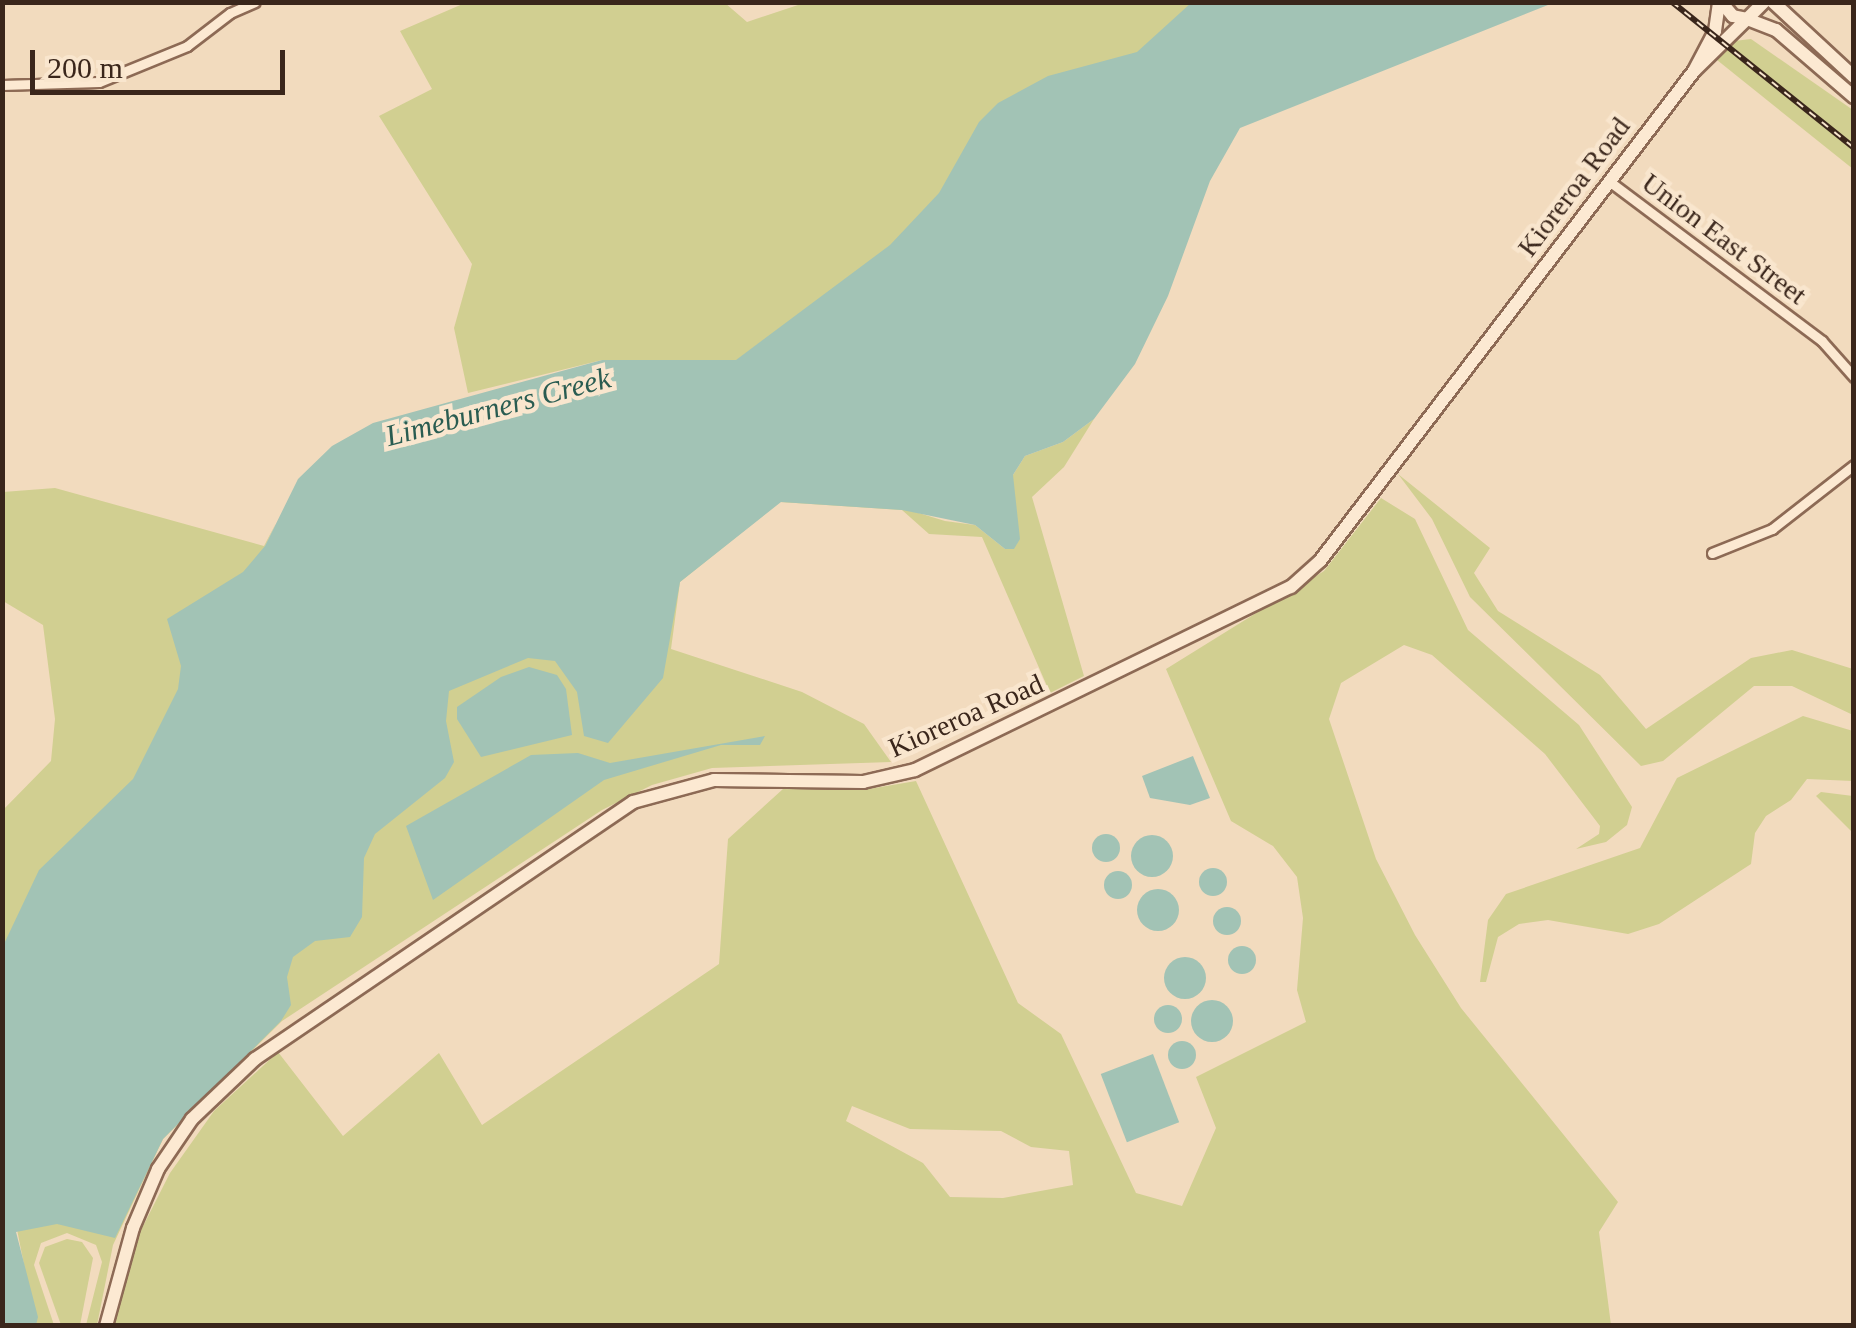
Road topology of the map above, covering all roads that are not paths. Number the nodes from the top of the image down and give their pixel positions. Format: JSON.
{"nodes":[{"id":1,"x":255,"y":2,"type":"edge"},
{"id":2,"x":1764,"y":2,"type":"edge"},
{"id":3,"x":1772,"y":2,"type":"edge"},
{"id":4,"x":1721,"y":4,"type":"edge"},
{"id":5,"x":1746,"y":18,"type":"junction"},
{"id":6,"x":1694,"y":71,"type":"junction"},
{"id":7,"x":1854,"y":77,"type":"edge"},
{"id":8,"x":2,"y":85,"type":"edge"},
{"id":9,"x":1854,"y":97,"type":"edge"},
{"id":10,"x":1609,"y":181,"type":"junction"},
{"id":11,"x":1854,"y":377,"type":"edge"},
{"id":12,"x":1854,"y":466,"type":"edge"},
{"id":13,"x":1712,"y":553,"type":"dead end"},
{"id":14,"x":106,"y":1326,"type":"edge"}],
"edges":[{"from":1,"to":8,"type":"street"},
{"from":2,"to":5,"type":"main road","name":"Kioreroa Road"},
{"from":3,"to":7,"type":"main road"},
{"from":4,"to":5,"type":"main road"},
{"from":4,"to":6,"type":"main road","name":"Kioreroa Road"},
{"from":5,"to":6,"type":"main road","name":"Kioreroa Road"},
{"from":5,"to":9,"type":"main road"},
{"from":6,"to":10,"type":"main road","name":"Kioreroa Road"},
{"from":10,"to":11,"type":"street","name":"Union East Street"},
{"from":10,"to":14,"type":"main road","name":"Kioreroa Road"},
{"from":12,"to":13,"type":"street"}]}
